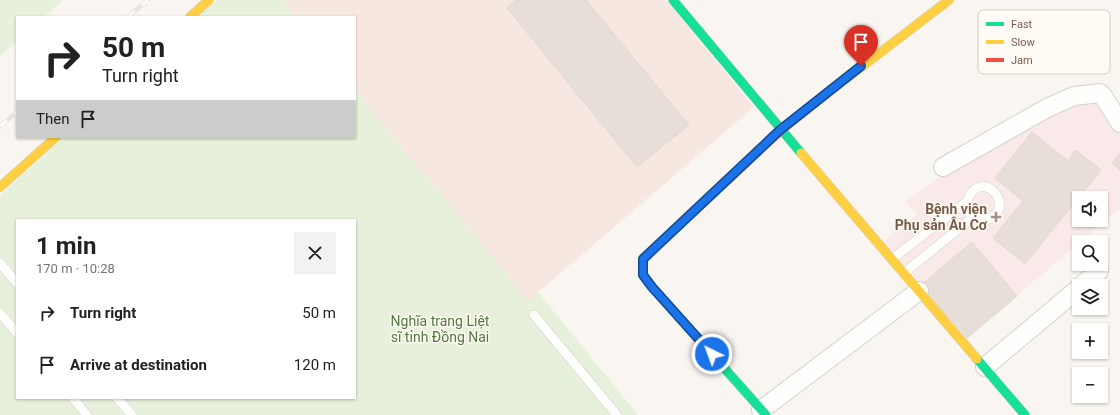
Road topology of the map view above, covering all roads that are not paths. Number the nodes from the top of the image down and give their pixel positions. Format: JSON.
{"nodes":[{"id":1,"x":209,"y":0,"type":"edge"},
{"id":2,"x":673,"y":0,"type":"edge"},
{"id":3,"x":949,"y":0,"type":"edge"},
{"id":4,"x":191,"y":16,"type":"edge"},
{"id":5,"x":1120,"y":123,"type":"edge"},
{"id":6,"x":780,"y":130,"type":"junction"},
{"id":7,"x":55,"y":138,"type":"edge"},
{"id":8,"x":943,"y":167,"type":"dead end"},
{"id":9,"x":0,"y":187,"type":"edge"},
{"id":10,"x":967,"y":201,"type":"junction"},
{"id":11,"x":973,"y":217,"type":"junction"},
{"id":12,"x":892,"y":259,"type":"junction"},
{"id":13,"x":0,"y":263,"type":"edge"},
{"id":14,"x":1099,"y":271,"type":"dead end"},
{"id":15,"x":904,"y":273,"type":"junction"},
{"id":16,"x":1090,"y":279,"type":"edge"},
{"id":17,"x":16,"y":282,"type":"edge"},
{"id":18,"x":919,"y":291,"type":"junction"},
{"id":19,"x":1072,"y":294,"type":"edge"},
{"id":20,"x":0,"y":313,"type":"edge"},
{"id":21,"x":534,"y":315,"type":"dead end"},
{"id":22,"x":16,"y":332,"type":"edge"},
{"id":23,"x":985,"y":368,"type":"junction"},
{"id":24,"x":74,"y":399,"type":"edge"},
{"id":25,"x":119,"y":399,"type":"edge"},
{"id":26,"x":763,"y":413,"type":"edge"},
{"id":27,"x":87,"y":415,"type":"edge"},
{"id":28,"x":132,"y":415,"type":"edge"},
{"id":29,"x":617,"y":415,"type":"edge"},
{"id":30,"x":1025,"y":415,"type":"edge"}],
"edges":[{"from":1,"to":4,"type":"street"},
{"from":2,"to":6,"type":"street"},
{"from":3,"to":6,"type":"street"},
{"from":5,"to":8,"type":"street"},
{"from":6,"to":12,"type":"street"},
{"from":6,"to":26,"type":"street"},
{"from":7,"to":9,"type":"street"},
{"from":10,"to":11,"type":"lane"},
{"from":10,"to":11,"type":"lane"},
{"from":10,"to":12,"type":"lane"},
{"from":11,"to":15,"type":"lane"},
{"from":12,"to":15,"type":"street"},
{"from":13,"to":17,"type":"lane"},
{"from":14,"to":16,"type":"street"},
{"from":15,"to":18,"type":"street"},
{"from":18,"to":23,"type":"street"},
{"from":18,"to":26,"type":"street"},
{"from":19,"to":23,"type":"street"},
{"from":20,"to":22,"type":"lane"},
{"from":21,"to":29,"type":"lane"},
{"from":23,"to":30,"type":"street"},
{"from":24,"to":27,"type":"lane"},
{"from":25,"to":28,"type":"lane"}]}
